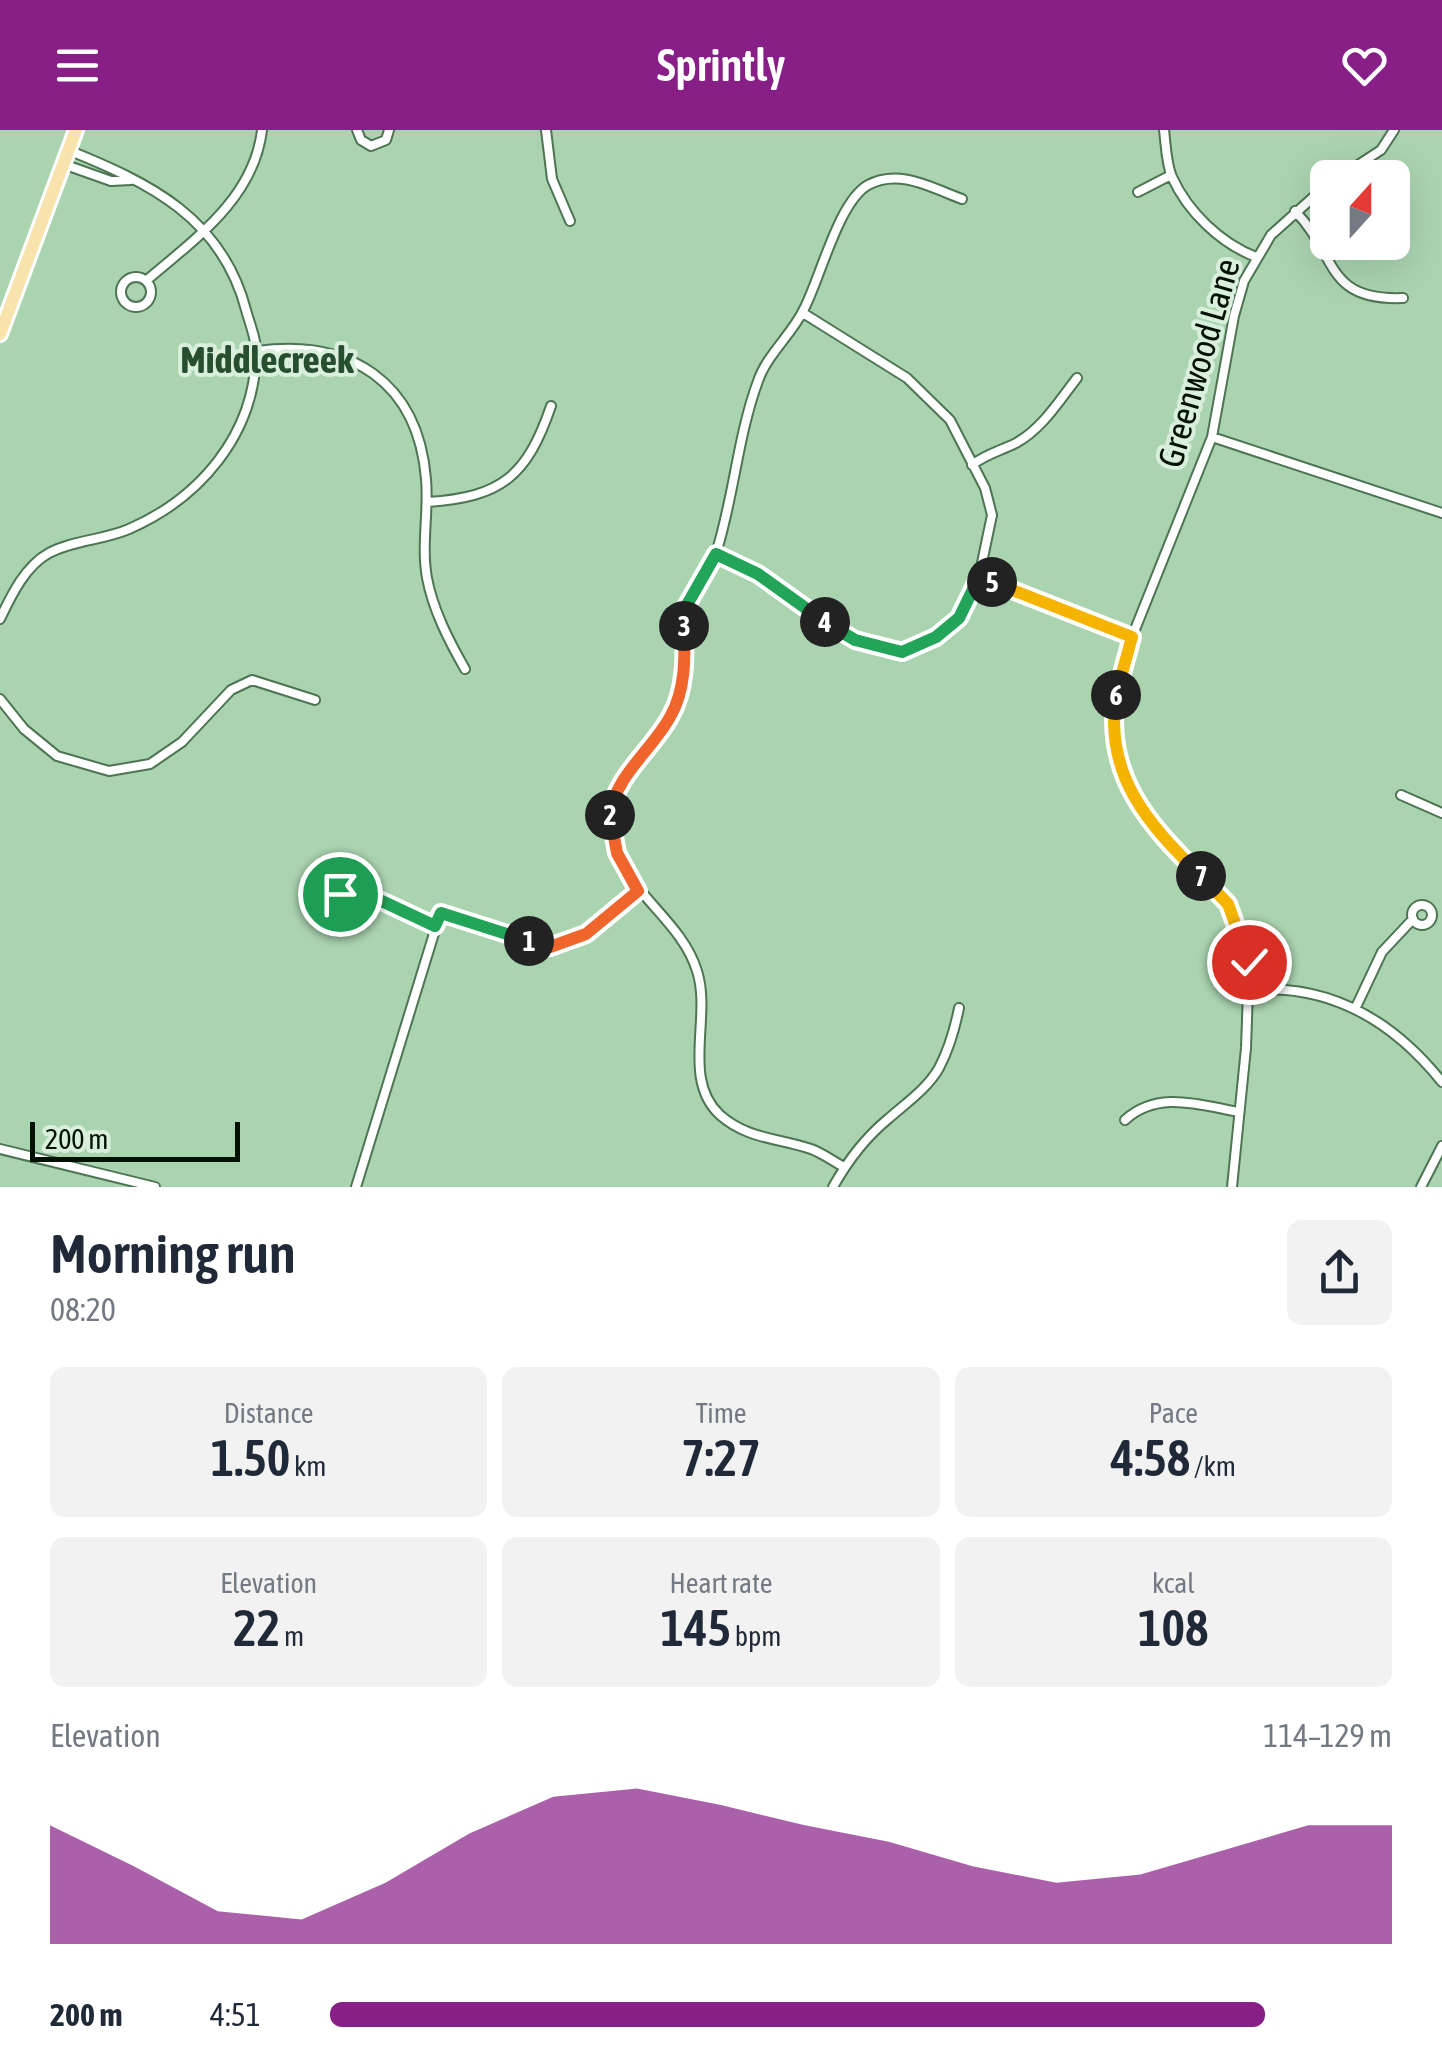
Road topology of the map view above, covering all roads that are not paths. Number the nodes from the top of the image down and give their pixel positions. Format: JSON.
{"nodes":[{"id":1,"x":76,"y":130,"type":"edge"},
{"id":2,"x":262,"y":130,"type":"edge"},
{"id":3,"x":358,"y":130,"type":"edge"},
{"id":4,"x":389,"y":130,"type":"edge"},
{"id":5,"x":546,"y":130,"type":"edge"},
{"id":6,"x":1164,"y":130,"type":"edge"},
{"id":7,"x":1394,"y":130,"type":"edge"},
{"id":8,"x":66,"y":157,"type":"junction"},
{"id":9,"x":1366,"y":160,"type":"edge"},
{"id":10,"x":1172,"y":176,"type":"junction"},
{"id":11,"x":131,"y":180,"type":"junction"},
{"id":12,"x":1138,"y":192,"type":"dead end"},
{"id":13,"x":962,"y":198,"type":"dead end"},
{"id":14,"x":1310,"y":199,"type":"edge"},
{"id":15,"x":1295,"y":211,"type":"junction"},
{"id":16,"x":570,"y":222,"type":"dead end"},
{"id":17,"x":205,"y":230,"type":"junction"},
{"id":18,"x":1256,"y":257,"type":"junction"},
{"id":19,"x":147,"y":280,"type":"junction"},
{"id":20,"x":1403,"y":298,"type":"dead end"},
{"id":21,"x":802,"y":313,"type":"junction"},
{"id":22,"x":0,"y":334,"type":"edge"},
{"id":23,"x":256,"y":351,"type":"junction"},
{"id":24,"x":1077,"y":378,"type":"dead end"},
{"id":25,"x":551,"y":406,"type":"dead end"},
{"id":26,"x":1212,"y":437,"type":"junction"},
{"id":27,"x":972,"y":465,"type":"junction"},
{"id":28,"x":428,"y":502,"type":"junction"},
{"id":29,"x":1442,"y":513,"type":"edge"},
{"id":30,"x":716,"y":554,"type":"junction"},
{"id":31,"x":979,"y":577,"type":"junction"},
{"id":32,"x":0,"y":620,"type":"edge"},
{"id":33,"x":1132,"y":637,"type":"junction"},
{"id":34,"x":466,"y":669,"type":"dead end"},
{"id":35,"x":0,"y":699,"type":"edge"},
{"id":36,"x":315,"y":700,"type":"dead end"},
{"id":37,"x":1401,"y":795,"type":"dead end"},
{"id":38,"x":1442,"y":813,"type":"edge"},
{"id":39,"x":638,"y":891,"type":"junction"},
{"id":40,"x":312,"y":892,"type":"dead end"},
{"id":41,"x":1412,"y":919,"type":"dead end"},
{"id":42,"x":435,"y":926,"type":"junction"},
{"id":43,"x":1250,"y":990,"type":"junction"},
{"id":44,"x":1356,"y":1007,"type":"junction"},
{"id":45,"x":959,"y":1008,"type":"dead end"},
{"id":46,"x":1442,"y":1082,"type":"edge"},
{"id":47,"x":1239,"y":1112,"type":"junction"},
{"id":48,"x":1125,"y":1120,"type":"dead end"},
{"id":49,"x":1442,"y":1146,"type":"edge"},
{"id":50,"x":0,"y":1149,"type":"edge"},
{"id":51,"x":844,"y":1167,"type":"junction"},
{"id":52,"x":155,"y":1187,"type":"edge"},
{"id":53,"x":356,"y":1187,"type":"edge"},
{"id":54,"x":833,"y":1187,"type":"edge"},
{"id":55,"x":1232,"y":1187,"type":"edge"},
{"id":56,"x":1421,"y":1187,"type":"edge"}],
"edges":[{"from":1,"to":8,"type":"main road"},
{"from":2,"to":17,"type":"street"},
{"from":3,"to":4,"type":"street"},
{"from":5,"to":16,"type":"street"},
{"from":6,"to":10,"type":"street"},
{"from":7,"to":9,"type":"street"},
{"from":8,"to":11,"type":"street"},
{"from":8,"to":11,"type":"street"},
{"from":8,"to":22,"type":"main road"},
{"from":10,"to":12,"type":"street"},
{"from":10,"to":18,"type":"street"},
{"from":11,"to":17,"type":"street"},
{"from":13,"to":21,"type":"street"},
{"from":14,"to":15,"type":"street","name":"Greenwood Lane"},
{"from":15,"to":18,"type":"street","name":"Greenwood Lane"},
{"from":15,"to":20,"type":"street"},
{"from":17,"to":19,"type":"street"},
{"from":17,"to":23,"type":"street"},
{"from":18,"to":26,"type":"street","name":"Greenwood Lane"},
{"from":19,"to":19,"type":"street"},
{"from":21,"to":27,"type":"street"},
{"from":21,"to":30,"type":"street"},
{"from":23,"to":28,"type":"street"},
{"from":23,"to":32,"type":"street"},
{"from":24,"to":27,"type":"street"},
{"from":25,"to":28,"type":"street"},
{"from":26,"to":29,"type":"street"},
{"from":26,"to":33,"type":"street","name":"Greenwood Lane"},
{"from":27,"to":31,"type":"street"},
{"from":28,"to":34,"type":"street"},
{"from":30,"to":31,"type":"street"},
{"from":30,"to":39,"type":"street"},
{"from":31,"to":33,"type":"street"},
{"from":33,"to":43,"type":"street","name":"Greenwood Lane"},
{"from":35,"to":36,"type":"street"},
{"from":37,"to":38,"type":"street"},
{"from":39,"to":42,"type":"street"},
{"from":39,"to":51,"type":"street"},
{"from":40,"to":42,"type":"street"},
{"from":41,"to":44,"type":"street"},
{"from":42,"to":53,"type":"street"},
{"from":43,"to":44,"type":"street"},
{"from":43,"to":47,"type":"street","name":"Greenwood Lane"},
{"from":44,"to":46,"type":"street"},
{"from":45,"to":51,"type":"street"},
{"from":47,"to":48,"type":"street"},
{"from":47,"to":55,"type":"street","name":"Greenwood Lane"},
{"from":49,"to":56,"type":"street"},
{"from":50,"to":52,"type":"street"},
{"from":51,"to":54,"type":"street"}]}
